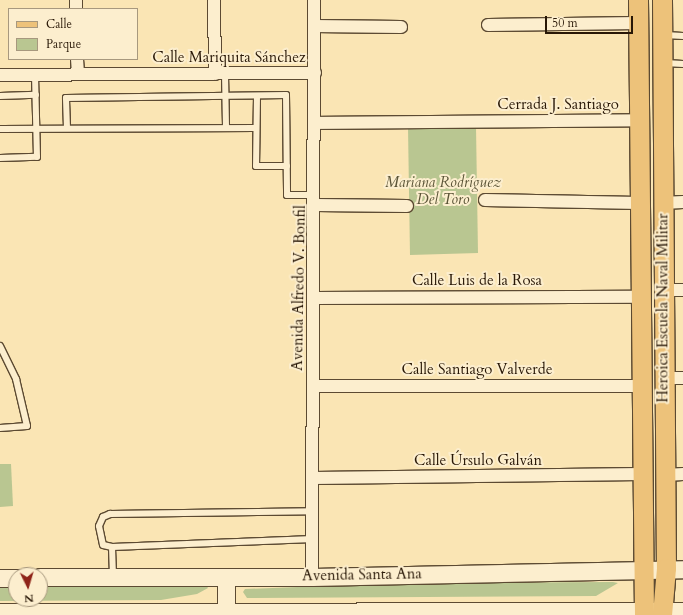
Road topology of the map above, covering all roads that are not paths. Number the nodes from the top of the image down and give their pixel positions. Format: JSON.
{"nodes":[{"id":1,"x":214,"y":0,"type":"edge"},
{"id":2,"x":314,"y":0,"type":"edge"},
{"id":3,"x":638,"y":0,"type":"edge"},
{"id":4,"x":662,"y":0,"type":"edge"},
{"id":5,"x":638,"y":23,"type":"junction"},
{"id":6,"x":488,"y":25,"type":"dead end"},
{"id":7,"x":314,"y":26,"type":"junction"},
{"id":8,"x":401,"y":27,"type":"dead end"},
{"id":9,"x":662,"y":34,"type":"junction"},
{"id":10,"x":683,"y":36,"type":"edge"},
{"id":11,"x":77,"y":60,"type":"edge"},
{"id":12,"x":662,"y":62,"type":"junction"},
{"id":13,"x":683,"y":64,"type":"edge"},
{"id":14,"x":315,"y":73,"type":"junction"},
{"id":15,"x":0,"y":74,"type":"edge"},
{"id":16,"x":35,"y":74,"type":"junction"},
{"id":17,"x":78,"y":74,"type":"junction"},
{"id":18,"x":220,"y":74,"type":"junction"},
{"id":19,"x":36,"y":95,"type":"junction"},
{"id":20,"x":0,"y":96,"type":"edge"},
{"id":21,"x":225,"y":96,"type":"junction"},
{"id":22,"x":256,"y":96,"type":"junction"},
{"id":23,"x":638,"y":120,"type":"junction"},
{"id":24,"x":316,"y":123,"type":"junction"},
{"id":25,"x":67,"y":128,"type":"junction"},
{"id":26,"x":226,"y":128,"type":"junction"},
{"id":27,"x":256,"y":128,"type":"junction"},
{"id":28,"x":0,"y":129,"type":"edge"},
{"id":29,"x":36,"y":129,"type":"junction"},
{"id":30,"x":0,"y":158,"type":"edge"},
{"id":31,"x":287,"y":166,"type":"junction"},
{"id":32,"x":316,"y":200,"type":"junction"},
{"id":33,"x":485,"y":200,"type":"dead end"},
{"id":34,"x":662,"y":202,"type":"junction"},
{"id":35,"x":683,"y":202,"type":"edge"},
{"id":36,"x":639,"y":203,"type":"junction"},
{"id":37,"x":407,"y":206,"type":"dead end"},
{"id":38,"x":663,"y":290,"type":"junction"},
{"id":39,"x":683,"y":290,"type":"edge"},
{"id":40,"x":639,"y":297,"type":"junction"},
{"id":41,"x":314,"y":298,"type":"junction"},
{"id":42,"x":0,"y":346,"type":"edge"},
{"id":43,"x":663,"y":378,"type":"junction"},
{"id":44,"x":683,"y":378,"type":"edge"},
{"id":45,"x":314,"y":386,"type":"junction"},
{"id":46,"x":639,"y":386,"type":"junction"},
{"id":47,"x":0,"y":428,"type":"edge"},
{"id":48,"x":641,"y":474,"type":"junction"},
{"id":49,"x":674,"y":475,"type":"edge"},
{"id":50,"x":314,"y":478,"type":"junction"},
{"id":51,"x":313,"y":511,"type":"junction"},
{"id":52,"x":313,"y":539,"type":"junction"},
{"id":53,"x":112,"y":547,"type":"junction"},
{"id":54,"x":643,"y":568,"type":"junction"},
{"id":55,"x":675,"y":569,"type":"edge"},
{"id":56,"x":113,"y":576,"type":"junction"},
{"id":57,"x":226,"y":577,"type":"junction"},
{"id":58,"x":312,"y":577,"type":"junction"},
{"id":59,"x":48,"y":578,"type":"edge"},
{"id":60,"x":226,"y":611,"type":"junction"},
{"id":61,"x":683,"y":611,"type":"edge"},
{"id":62,"x":0,"y":612,"type":"edge"},
{"id":63,"x":431,"y":612,"type":"edge"},
{"id":64,"x":539,"y":612,"type":"edge"},
{"id":65,"x":193,"y":613,"type":"edge"},
{"id":66,"x":306,"y":613,"type":"edge"},
{"id":67,"x":653,"y":613,"type":"edge"},
{"id":68,"x":84,"y":614,"type":"edge"}],
"edges":[{"from":1,"to":18,"type":"street"},
{"from":2,"to":7,"type":"street","name":"Avenida Alfredo V. Bonfil"},
{"from":3,"to":5,"type":"main road","name":"Heroica Escuela Naval Militar"},
{"from":4,"to":9,"type":"main road","name":"Heroica Escuela Naval Militar"},
{"from":5,"to":6,"type":"street"},
{"from":5,"to":23,"type":"main road","name":"Heroica Escuela Naval Militar"},
{"from":7,"to":8,"type":"street"},
{"from":7,"to":14,"type":"street","name":"Avenida Alfredo V. Bonfil"},
{"from":9,"to":10,"type":"lane"},
{"from":9,"to":12,"type":"main road","name":"Heroica Escuela Naval Militar"},
{"from":11,"to":17,"type":"street"},
{"from":12,"to":13,"type":"lane"},
{"from":12,"to":34,"type":"main road","name":"Heroica Escuela Naval Militar"},
{"from":14,"to":18,"type":"street","name":"Calle Mariquita Sánchez"},
{"from":14,"to":24,"type":"street","name":"Avenida Alfredo V. Bonfil"},
{"from":15,"to":16,"type":"street","name":"Calle Mariquita Sánchez"},
{"from":16,"to":17,"type":"street","name":"Calle Mariquita Sánchez"},
{"from":16,"to":19,"type":"lane"},
{"from":17,"to":18,"type":"street","name":"Calle Mariquita Sánchez"},
{"from":18,"to":21,"type":"lane"},
{"from":19,"to":20,"type":"lane"},
{"from":19,"to":29,"type":"lane"},
{"from":21,"to":22,"type":"lane"},
{"from":21,"to":25,"type":"lane"},
{"from":21,"to":26,"type":"lane"},
{"from":22,"to":27,"type":"lane"},
{"from":22,"to":31,"type":"lane"},
{"from":23,"to":24,"type":"street","name":"Cerrada J. Santiago"},
{"from":23,"to":36,"type":"main road","name":"Heroica Escuela Naval Militar"},
{"from":24,"to":32,"type":"street","name":"Avenida Alfredo V. Bonfil"},
{"from":25,"to":26,"type":"lane"},
{"from":25,"to":29,"type":"lane"},
{"from":26,"to":27,"type":"lane"},
{"from":27,"to":31,"type":"lane"},
{"from":28,"to":29,"type":"lane"},
{"from":29,"to":30,"type":"lane"},
{"from":31,"to":32,"type":"lane"},
{"from":32,"to":37,"type":"street"},
{"from":32,"to":41,"type":"street","name":"Avenida Alfredo V. Bonfil"},
{"from":33,"to":36,"type":"street"},
{"from":34,"to":35,"type":"street"},
{"from":34,"to":38,"type":"main road","name":"Heroica Escuela Naval Militar"},
{"from":36,"to":40,"type":"main road","name":"Heroica Escuela Naval Militar"},
{"from":38,"to":39,"type":"street"},
{"from":38,"to":43,"type":"main road","name":"Heroica Escuela Naval Militar"},
{"from":40,"to":41,"type":"street","name":"Calle Luis de la Rosa"},
{"from":40,"to":46,"type":"main road","name":"Heroica Escuela Naval Militar"},
{"from":41,"to":45,"type":"street","name":"Avenida Alfredo V. Bonfil"},
{"from":42,"to":47,"type":"lane"},
{"from":43,"to":44,"type":"street"},
{"from":43,"to":49,"type":"main road","name":"Heroica Escuela Naval Militar"},
{"from":45,"to":46,"type":"street","name":"Calle Santiago Valverde"},
{"from":45,"to":50,"type":"street","name":"Avenida Alfredo V. Bonfil"},
{"from":46,"to":48,"type":"main road","name":"Heroica Escuela Naval Militar"},
{"from":48,"to":50,"type":"street","name":"Calle Úrsulo Galván"},
{"from":48,"to":54,"type":"main road","name":"Heroica Escuela Naval Militar"},
{"from":49,"to":55,"type":"main road","name":"Heroica Escuela Naval Militar"},
{"from":50,"to":51,"type":"street","name":"Avenida Alfredo V. Bonfil"},
{"from":51,"to":52,"type":"street","name":"Avenida Alfredo V. Bonfil"},
{"from":51,"to":53,"type":"lane"},
{"from":52,"to":53,"type":"lane"},
{"from":52,"to":58,"type":"street","name":"Avenida Alfredo V. Bonfil"},
{"from":53,"to":56,"type":"lane"},
{"from":54,"to":55,"type":"main road","name":"Avenida Santa Ana"},
{"from":54,"to":58,"type":"main road","name":"Avenida Santa Ana"},
{"from":54,"to":67,"type":"main road","name":"Heroica Escuela Naval Militar"},
{"from":55,"to":67,"type":"main road","name":"Heroica Escuela Naval Militar"},
{"from":56,"to":57,"type":"main road","name":"Avenida Santa Ana"},
{"from":56,"to":59,"type":"main road","name":"Avenida Santa Ana"},
{"from":57,"to":58,"type":"main road","name":"Avenida Santa Ana"},
{"from":57,"to":60,"type":"main road"},
{"from":60,"to":65,"type":"main road"},
{"from":60,"to":66,"type":"main road"},
{"from":61,"to":67,"type":"main road"},
{"from":62,"to":68,"type":"main road"},
{"from":63,"to":64,"type":"main road"},
{"from":63,"to":66,"type":"main road"},
{"from":64,"to":67,"type":"main road"},
{"from":65,"to":68,"type":"main road"}]}
